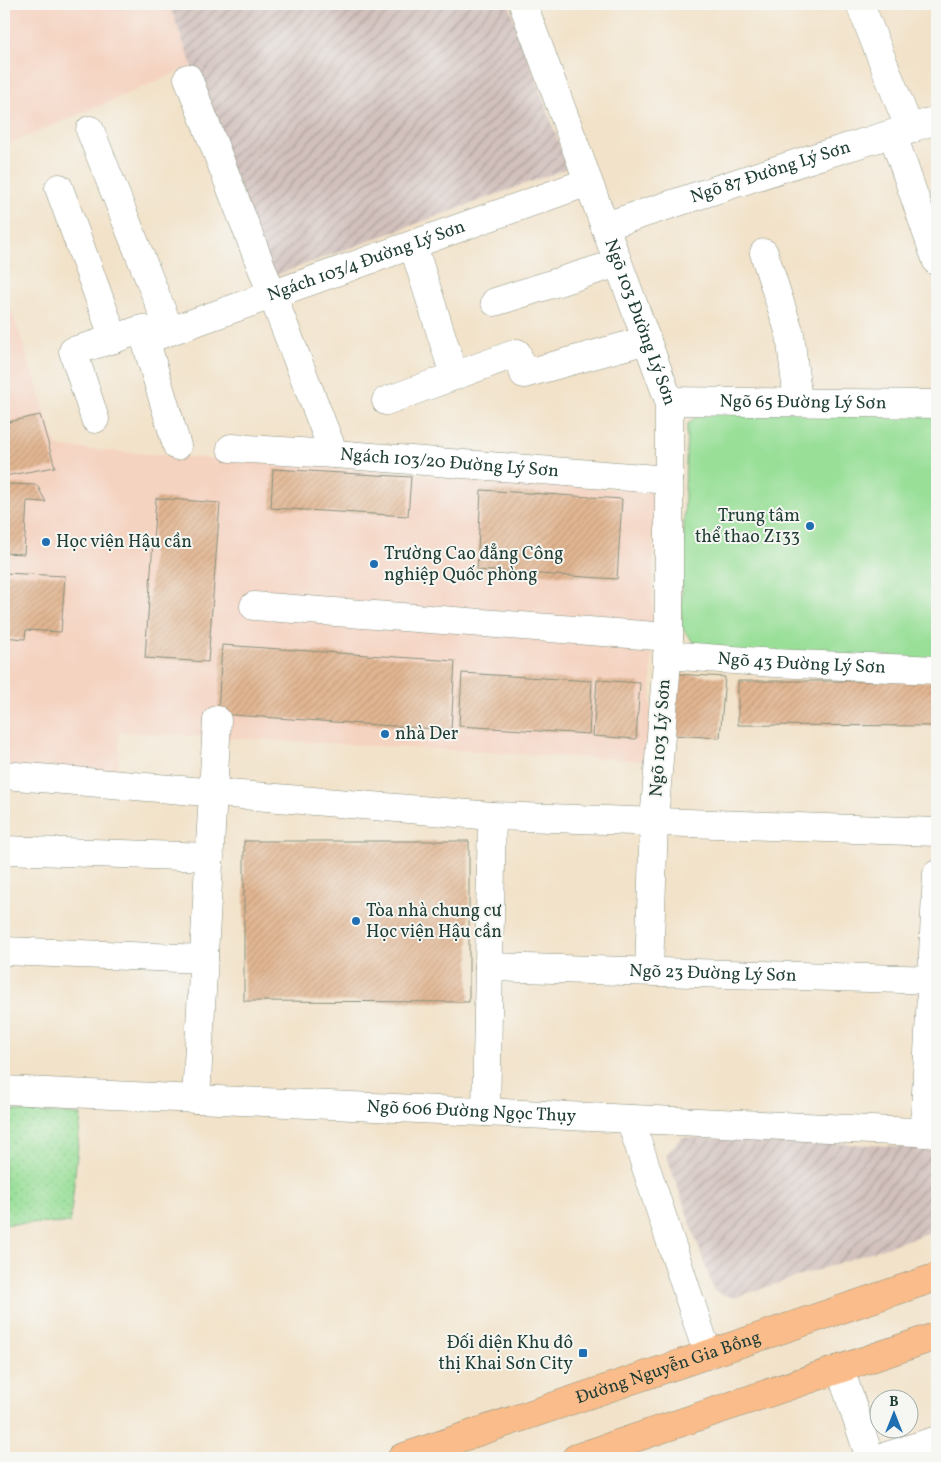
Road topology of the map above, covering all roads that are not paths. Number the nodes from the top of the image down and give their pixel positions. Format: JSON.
{"nodes":[{"id":1,"x":523,"y":4,"type":"edge"},
{"id":2,"x":860,"y":4,"type":"edge"},
{"id":3,"x":188,"y":78,"type":"dead end"},
{"id":4,"x":937,"y":120,"type":"edge"},
{"id":5,"x":90,"y":130,"type":"dead end"},
{"id":6,"x":902,"y":133,"type":"junction"},
{"id":7,"x":588,"y":182,"type":"junction"},
{"id":8,"x":59,"y":188,"type":"dead end"},
{"id":9,"x":605,"y":226,"type":"junction"},
{"id":10,"x":413,"y":245,"type":"junction"},
{"id":11,"x":764,"y":253,"type":"dead end"},
{"id":12,"x":937,"y":262,"type":"edge"},
{"id":13,"x":618,"y":263,"type":"junction"},
{"id":14,"x":271,"y":296,"type":"junction"},
{"id":15,"x":495,"y":302,"type":"dead end"},
{"id":16,"x":158,"y":336,"type":"junction"},
{"id":17,"x":114,"y":339,"type":"junction"},
{"id":18,"x":646,"y":340,"type":"junction"},
{"id":19,"x":454,"y":376,"type":"junction"},
{"id":20,"x":386,"y":401,"type":"dead end"},
{"id":21,"x":669,"y":401,"type":"junction"},
{"id":22,"x":798,"y":402,"type":"junction"},
{"id":23,"x":937,"y":404,"type":"edge"},
{"id":24,"x":96,"y":419,"type":"dead end"},
{"id":25,"x":177,"y":446,"type":"dead end"},
{"id":26,"x":231,"y":448,"type":"dead end"},
{"id":27,"x":334,"y":454,"type":"junction"},
{"id":28,"x":668,"y":480,"type":"junction"},
{"id":29,"x":254,"y":606,"type":"dead end"},
{"id":30,"x":668,"y":646,"type":"junction"},
{"id":31,"x":937,"y":670,"type":"edge"},
{"id":32,"x":218,"y":720,"type":"dead end"},
{"id":33,"x":4,"y":775,"type":"edge"},
{"id":34,"x":214,"y":792,"type":"junction"},
{"id":35,"x":492,"y":816,"type":"junction"},
{"id":36,"x":654,"y":821,"type":"junction"},
{"id":37,"x":937,"y":832,"type":"edge"},
{"id":38,"x":4,"y":850,"type":"edge"},
{"id":39,"x":210,"y":857,"type":"junction"},
{"id":40,"x":937,"y":874,"type":"edge"},
{"id":41,"x":4,"y":951,"type":"edge"},
{"id":42,"x":204,"y":959,"type":"junction"},
{"id":43,"x":489,"y":967,"type":"junction"},
{"id":44,"x":649,"y":970,"type":"junction"},
{"id":45,"x":934,"y":979,"type":"edge"},
{"id":46,"x":4,"y":1090,"type":"edge"},
{"id":47,"x":196,"y":1099,"type":"junction"},
{"id":48,"x":486,"y":1112,"type":"junction"},
{"id":49,"x":630,"y":1120,"type":"junction"},
{"id":50,"x":930,"y":1133,"type":"edge"},
{"id":51,"x":937,"y":1277,"type":"edge"},
{"id":52,"x":937,"y":1336,"type":"edge"},
{"id":53,"x":708,"y":1355,"type":"junction"},
{"id":54,"x":840,"y":1369,"type":"junction"},
{"id":55,"x":937,"y":1440,"type":"edge"},
{"id":56,"x":400,"y":1458,"type":"edge"},
{"id":57,"x":576,"y":1458,"type":"edge"},
{"id":58,"x":870,"y":1458,"type":"edge"},
{"id":59,"x":880,"y":1458,"type":"edge"}],
"edges":[{"from":1,"to":7,"type":"street","name":"Ngõ 103 Đường Lý Sơn"},
{"from":2,"to":6,"type":"street"},
{"from":3,"to":14,"type":"street"},
{"from":4,"to":6,"type":"street","name":"Ngõ 87 Đường Lý Sơn"},
{"from":5,"to":16,"type":"street"},
{"from":6,"to":9,"type":"street","name":"Ngõ 87 Đường Lý Sơn"},
{"from":6,"to":12,"type":"street"},
{"from":7,"to":9,"type":"street","name":"Ngõ 103 Đường Lý Sơn"},
{"from":7,"to":10,"type":"street","name":"Ngách 103/4 Đường Lý Sơn"},
{"from":8,"to":17,"type":"street"},
{"from":9,"to":13,"type":"street","name":"Ngõ 103 Đường Lý Sơn"},
{"from":10,"to":14,"type":"street","name":"Ngách 103/4 Đường Lý Sơn"},
{"from":10,"to":19,"type":"street"},
{"from":11,"to":22,"type":"street"},
{"from":13,"to":15,"type":"street"},
{"from":13,"to":18,"type":"street","name":"Ngõ 103 Đường Lý Sơn"},
{"from":14,"to":16,"type":"street","name":"Ngách 103/4 Đường Lý Sơn"},
{"from":14,"to":27,"type":"street"},
{"from":16,"to":17,"type":"street"},
{"from":16,"to":25,"type":"street"},
{"from":17,"to":24,"type":"street"},
{"from":18,"to":19,"type":"street"},
{"from":18,"to":21,"type":"street","name":"Ngõ 103 Đường Lý Sơn"},
{"from":19,"to":20,"type":"street"},
{"from":21,"to":22,"type":"street","name":"Ngõ 65 Đường Lý Sơn"},
{"from":21,"to":28,"type":"street","name":"Ngõ 103 Đường Lý Sơn"},
{"from":22,"to":23,"type":"street","name":"Ngõ 65 Đường Lý Sơn"},
{"from":26,"to":27,"type":"street","name":"Ngách 103/20 Đường Lý Sơn"},
{"from":27,"to":28,"type":"street","name":"Ngách 103/20 Đường Lý Sơn"},
{"from":28,"to":30,"type":"street","name":"Ngõ 103 Đường Lý Sơn"},
{"from":29,"to":30,"type":"street","name":"Ngõ 43 Đường Lý Sơn"},
{"from":30,"to":31,"type":"street","name":"Ngõ 43 Đường Lý Sơn"},
{"from":30,"to":36,"type":"street","name":"Ngõ 103 Lý Sơn"},
{"from":32,"to":34,"type":"street"},
{"from":33,"to":34,"type":"street"},
{"from":34,"to":35,"type":"street"},
{"from":34,"to":39,"type":"street"},
{"from":35,"to":36,"type":"street"},
{"from":35,"to":43,"type":"street"},
{"from":36,"to":37,"type":"street"},
{"from":36,"to":44,"type":"street","name":"Ngõ 103 Lý Sơn"},
{"from":38,"to":39,"type":"street"},
{"from":39,"to":42,"type":"street"},
{"from":40,"to":45,"type":"street"},
{"from":41,"to":42,"type":"street"},
{"from":42,"to":47,"type":"street"},
{"from":43,"to":44,"type":"street","name":"Ngõ 23 Đường Lý Sơn"},
{"from":43,"to":48,"type":"street"},
{"from":44,"to":45,"type":"street","name":"Ngõ 23 Đường Lý Sơn"},
{"from":45,"to":50,"type":"street"},
{"from":46,"to":47,"type":"street","name":"Ngõ 606 Đường Ngọc Thụy"},
{"from":47,"to":48,"type":"street","name":"Ngõ 606 Đường Ngọc Thụy"},
{"from":48,"to":49,"type":"street","name":"Ngõ 606 Đường Ngọc Thụy"},
{"from":49,"to":50,"type":"street","name":"Ngõ 606 Đường Ngọc Thụy"},
{"from":49,"to":53,"type":"street"},
{"from":51,"to":53,"type":"main road","name":"Đường Nguyễn Gia Bồng"},
{"from":52,"to":54,"type":"main road"},
{"from":53,"to":56,"type":"main road","name":"Đường Nguyễn Gia Bồng"},
{"from":54,"to":57,"type":"main road"},
{"from":54,"to":58,"type":"street"},
{"from":55,"to":59,"type":"street"}]}
